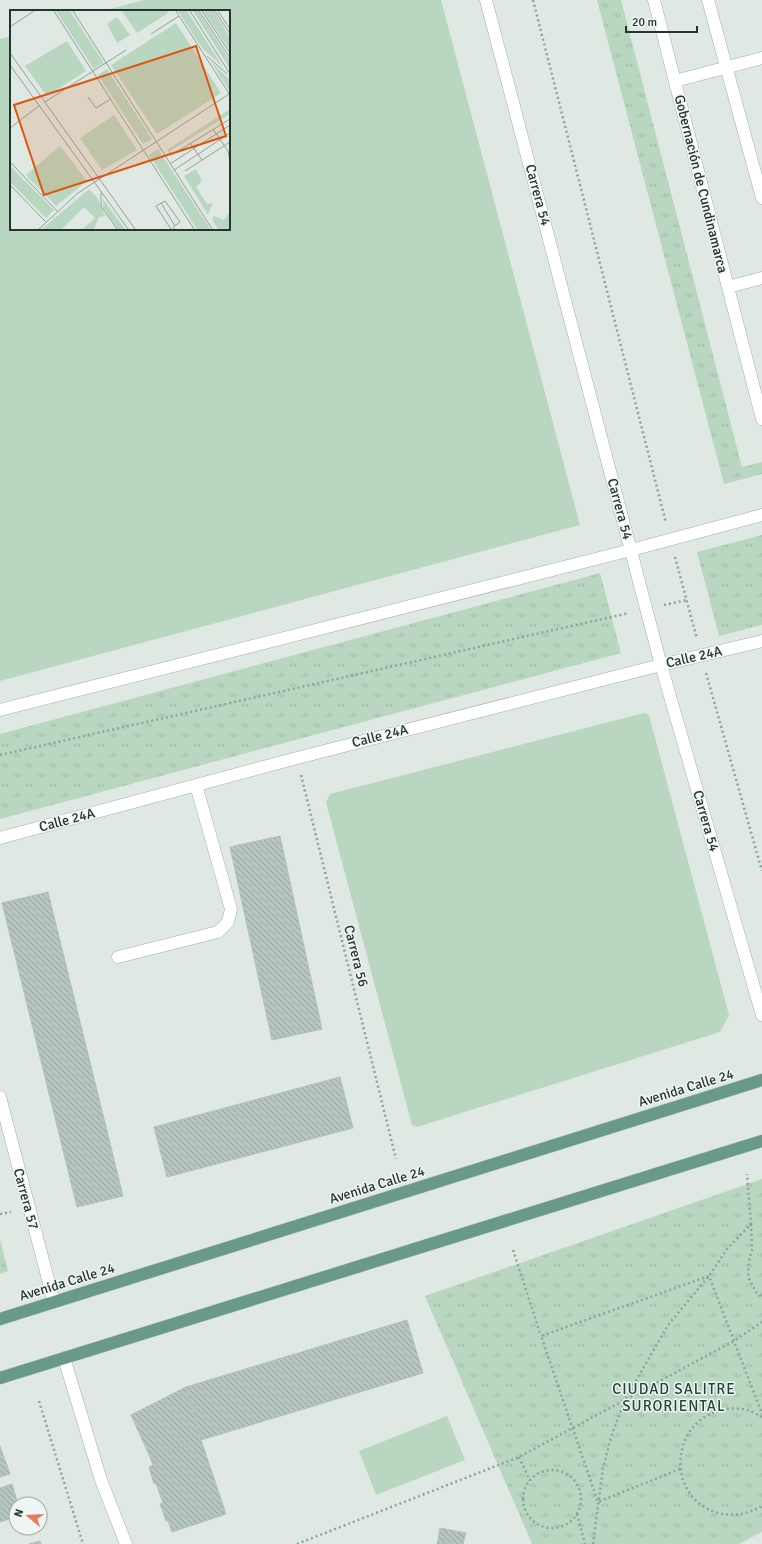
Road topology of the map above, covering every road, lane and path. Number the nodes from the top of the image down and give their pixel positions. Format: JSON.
{"nodes":[{"id":1,"x":486,"y":0,"type":"edge"},
{"id":2,"x":533,"y":0,"type":"edge"},
{"id":3,"x":654,"y":0,"type":"edge"},
{"id":4,"x":708,"y":0,"type":"edge"},
{"id":5,"x":762,"y":58,"type":"edge"},
{"id":6,"x":727,"y":67,"type":"junction"},
{"id":7,"x":675,"y":81,"type":"junction"},
{"id":8,"x":762,"y":198,"type":"edge"},
{"id":9,"x":762,"y":278,"type":"edge"},
{"id":10,"x":728,"y":287,"type":"junction"},
{"id":11,"x":762,"y":419,"type":"edge"},
{"id":12,"x":762,"y":515,"type":"edge"},
{"id":13,"x":671,"y":540,"type":"junction"},
{"id":14,"x":631,"y":550,"type":"junction"},
{"id":15,"x":687,"y":600,"type":"junction"},
{"id":16,"x":647,"y":608,"type":"junction"},
{"id":17,"x":762,"y":641,"type":"edge"},
{"id":18,"x":701,"y":656,"type":"junction"},
{"id":19,"x":661,"y":665,"type":"junction"},
{"id":20,"x":0,"y":710,"type":"edge"},
{"id":21,"x":0,"y":756,"type":"edge"},
{"id":22,"x":297,"y":758,"type":"junction"},
{"id":23,"x":196,"y":785,"type":"junction"},
{"id":24,"x":0,"y":838,"type":"edge"},
{"id":25,"x":762,"y":871,"type":"edge"},
{"id":26,"x":118,"y":957,"type":"dead end"},
{"id":27,"x":762,"y":1015,"type":"edge"},
{"id":28,"x":762,"y":1080,"type":"edge"},
{"id":29,"x":0,"y":1097,"type":"edge"},
{"id":30,"x":762,"y":1141,"type":"edge"},
{"id":31,"x":396,"y":1159,"type":"dead end"},
{"id":32,"x":747,"y":1174,"type":"dead end"},
{"id":33,"x":751,"y":1224,"type":"junction"},
{"id":34,"x":513,"y":1250,"type":"dead end"},
{"id":35,"x":709,"y":1276,"type":"junction"},
{"id":36,"x":762,"y":1296,"type":"edge"},
{"id":37,"x":54,"y":1302,"type":"junction"},
{"id":38,"x":0,"y":1319,"type":"edge"},
{"id":39,"x":762,"y":1322,"type":"edge"},
{"id":40,"x":541,"y":1336,"type":"junction"},
{"id":41,"x":734,"y":1341,"type":"junction"},
{"id":42,"x":64,"y":1358,"type":"junction"},
{"id":43,"x":0,"y":1378,"type":"edge"},
{"id":44,"x":626,"y":1398,"type":"junction"},
{"id":45,"x":38,"y":1401,"type":"dead end"},
{"id":46,"x":762,"y":1414,"type":"edge"},
{"id":47,"x":762,"y":1417,"type":"edge"},
{"id":48,"x":573,"y":1427,"type":"junction"},
{"id":49,"x":519,"y":1457,"type":"junction"},
{"id":50,"x":680,"y":1469,"type":"junction"},
{"id":51,"x":530,"y":1481,"type":"junction"},
{"id":52,"x":598,"y":1502,"type":"junction"},
{"id":53,"x":762,"y":1506,"type":"edge"},
{"id":54,"x":577,"y":1513,"type":"junction"},
{"id":55,"x":84,"y":1544,"type":"edge"},
{"id":56,"x":126,"y":1544,"type":"edge"},
{"id":57,"x":297,"y":1544,"type":"edge"},
{"id":58,"x":585,"y":1544,"type":"edge"},
{"id":59,"x":594,"y":1544,"type":"edge"}],
"edges":[{"from":1,"to":14,"type":"street","name":"Carrera 54"},
{"from":2,"to":13,"type":"path"},
{"from":3,"to":7,"type":"street","name":"Gobernación de Cundinamarca"},
{"from":4,"to":6,"type":"street"},
{"from":5,"to":6,"type":"street","name":"Gobernación de Cundinamarca"},
{"from":6,"to":7,"type":"street","name":"Gobernación de Cundinamarca"},
{"from":6,"to":8,"type":"street"},
{"from":7,"to":10,"type":"street","name":"Gobernación de Cundinamarca"},
{"from":9,"to":10,"type":"street","name":"Gobernación de Cundinamarca"},
{"from":10,"to":11,"type":"street","name":"Gobernación de Cundinamarca"},
{"from":12,"to":13,"type":"street"},
{"from":13,"to":14,"type":"street"},
{"from":13,"to":15,"type":"path"},
{"from":14,"to":16,"type":"street","name":"Carrera 54"},
{"from":14,"to":20,"type":"street"},
{"from":15,"to":16,"type":"path"},
{"from":15,"to":18,"type":"path"},
{"from":16,"to":19,"type":"street","name":"Carrera 54"},
{"from":16,"to":21,"type":"path"},
{"from":17,"to":18,"type":"street","name":"Calle 24A"},
{"from":18,"to":19,"type":"street","name":"Calle 24A"},
{"from":18,"to":25,"type":"path"},
{"from":19,"to":22,"type":"street","name":"Calle 24A"},
{"from":19,"to":27,"type":"street","name":"Carrera 54"},
{"from":22,"to":23,"type":"street","name":"Calle 24A"},
{"from":22,"to":31,"type":"path","name":"Carrera 56"},
{"from":23,"to":24,"type":"street","name":"Calle 24A"},
{"from":23,"to":26,"type":"street"},
{"from":28,"to":37,"type":"main road","name":"Avenida Calle 24"},
{"from":29,"to":37,"type":"street","name":"Carrera 57"},
{"from":30,"to":42,"type":"main road"},
{"from":32,"to":33,"type":"path"},
{"from":33,"to":35,"type":"path"},
{"from":33,"to":36,"type":"path"},
{"from":34,"to":40,"type":"path"},
{"from":35,"to":40,"type":"path"},
{"from":35,"to":41,"type":"path"},
{"from":35,"to":44,"type":"path"},
{"from":37,"to":38,"type":"main road","name":"Avenida Calle 24"},
{"from":39,"to":41,"type":"path"},
{"from":40,"to":48,"type":"path"},
{"from":41,"to":44,"type":"path"},
{"from":41,"to":46,"type":"path"},
{"from":42,"to":43,"type":"main road"},
{"from":42,"to":56,"type":"street"},
{"from":44,"to":48,"type":"path"},
{"from":44,"to":52,"type":"path"},
{"from":45,"to":55,"type":"path"},
{"from":47,"to":50,"type":"path"},
{"from":48,"to":49,"type":"path"},
{"from":48,"to":52,"type":"path"},
{"from":49,"to":51,"type":"path"},
{"from":49,"to":57,"type":"path"},
{"from":50,"to":52,"type":"path"},
{"from":50,"to":53,"type":"path"},
{"from":51,"to":54,"type":"path"},
{"from":51,"to":54,"type":"path"},
{"from":52,"to":59,"type":"path"},
{"from":54,"to":58,"type":"path"}]}
